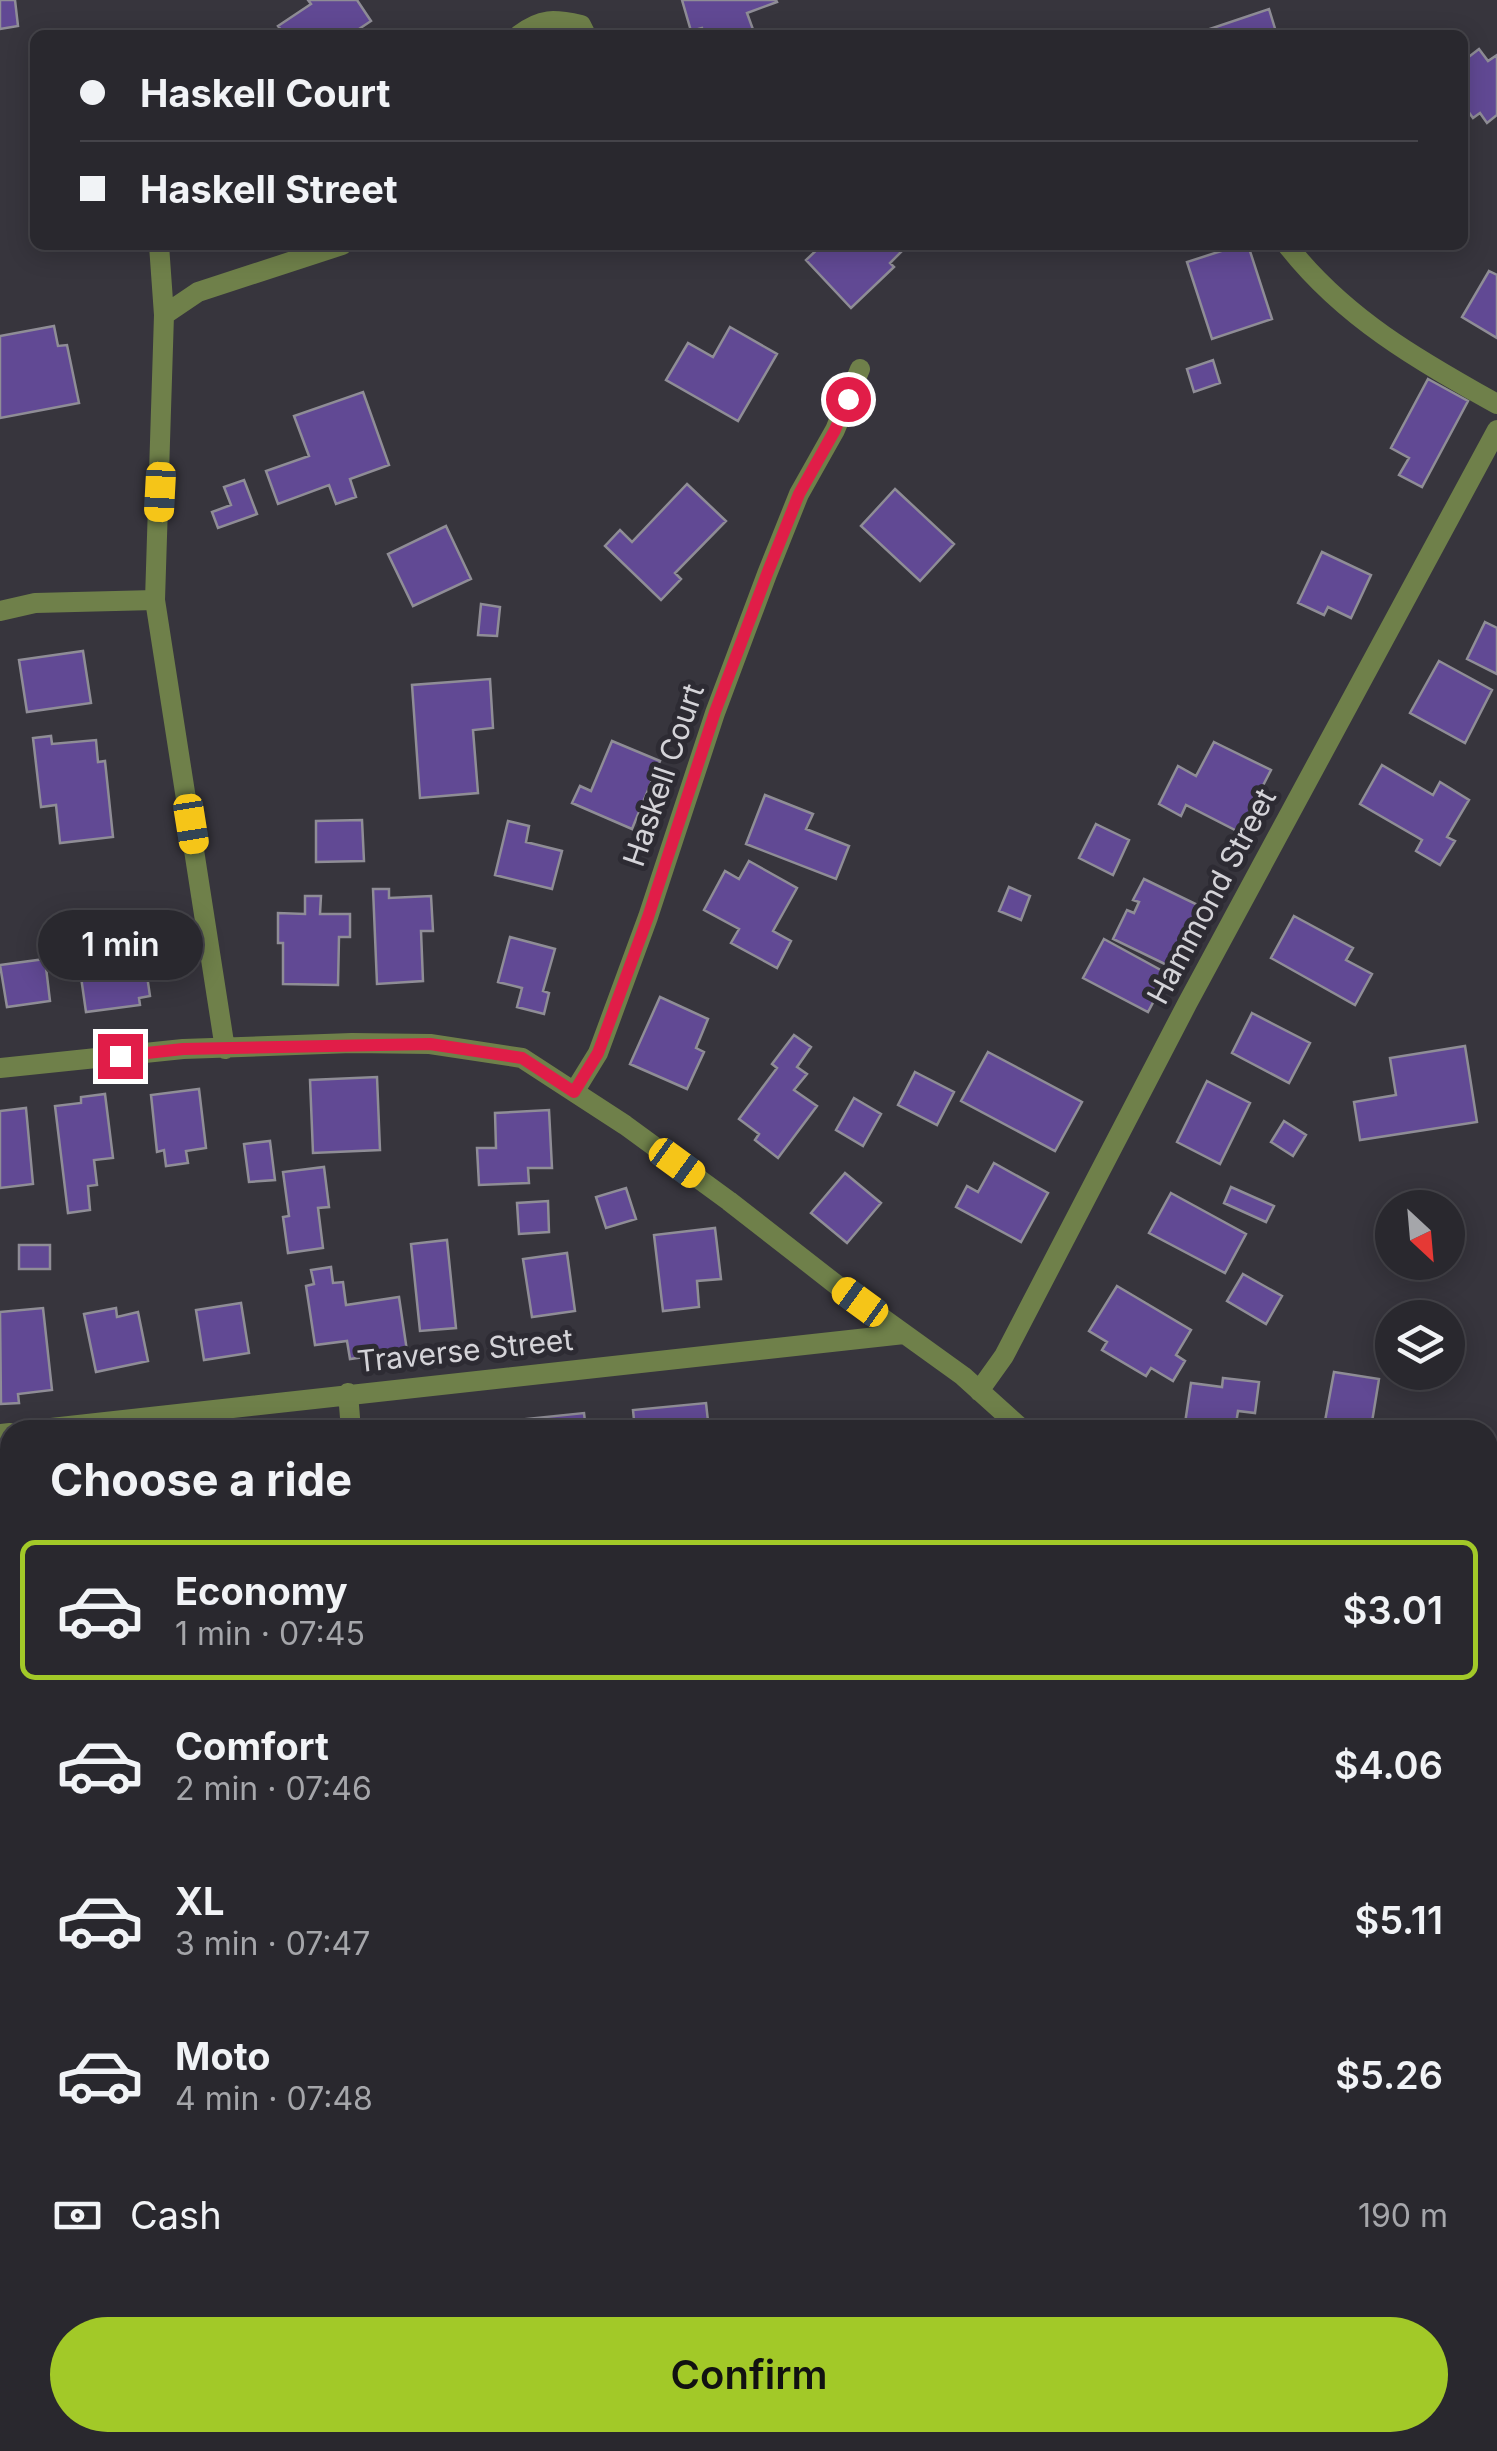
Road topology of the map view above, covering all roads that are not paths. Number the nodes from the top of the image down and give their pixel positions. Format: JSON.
{"nodes":[{"id":1,"x":526,"y":30,"type":"edge"},
{"id":2,"x":584,"y":30,"type":"edge"},
{"id":3,"x":159,"y":250,"type":"edge"},
{"id":4,"x":327,"y":250,"type":"edge"},
{"id":5,"x":1291,"y":250,"type":"edge"},
{"id":6,"x":164,"y":315,"type":"junction"},
{"id":7,"x":860,"y":369,"type":"dead end"},
{"id":8,"x":1497,"y":404,"type":"edge"},
{"id":9,"x":1497,"y":430,"type":"edge"},
{"id":10,"x":155,"y":600,"type":"junction"},
{"id":11,"x":0,"y":611,"type":"edge"},
{"id":12,"x":225,"y":1050,"type":"junction"},
{"id":13,"x":0,"y":1068,"type":"edge"},
{"id":14,"x":574,"y":1092,"type":"junction"},
{"id":15,"x":904,"y":1334,"type":"junction"},
{"id":16,"x":979,"y":1391,"type":"junction"},
{"id":17,"x":348,"y":1393,"type":"junction"},
{"id":18,"x":118,"y":1420,"type":"edge"},
{"id":19,"x":350,"y":1420,"type":"edge"},
{"id":20,"x":1012,"y":1420,"type":"edge"}],
"edges":[{"from":1,"to":2,"type":"street"},
{"from":3,"to":6,"type":"street"},
{"from":4,"to":6,"type":"street"},
{"from":5,"to":8,"type":"street"},
{"from":6,"to":10,"type":"street"},
{"from":7,"to":14,"type":"street","name":"Haskell Court"},
{"from":9,"to":16,"type":"street","name":"Hammond Street"},
{"from":10,"to":11,"type":"street"},
{"from":10,"to":12,"type":"street"},
{"from":12,"to":13,"type":"street"},
{"from":12,"to":14,"type":"street"},
{"from":14,"to":15,"type":"street"},
{"from":15,"to":16,"type":"street"},
{"from":15,"to":17,"type":"street","name":"Traverse Street"},
{"from":16,"to":20,"type":"street"},
{"from":17,"to":18,"type":"street","name":"Traverse Street"},
{"from":17,"to":19,"type":"street"}]}
